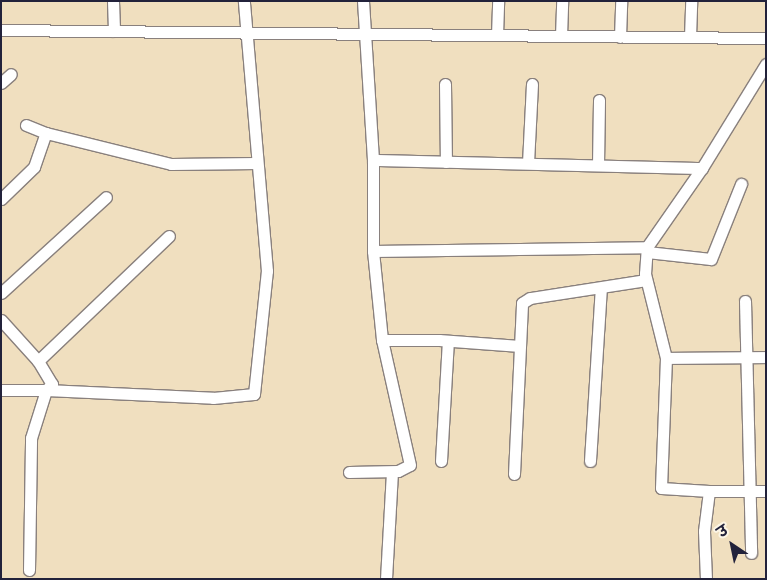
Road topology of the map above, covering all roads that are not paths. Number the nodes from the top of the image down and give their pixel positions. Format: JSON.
{"nodes":[{"id":1,"x":112,"y":1,"type":"edge"},
{"id":2,"x":244,"y":1,"type":"edge"},
{"id":3,"x":363,"y":1,"type":"edge"},
{"id":4,"x":498,"y":1,"type":"edge"},
{"id":5,"x":562,"y":1,"type":"edge"},
{"id":6,"x":621,"y":1,"type":"edge"},
{"id":7,"x":691,"y":1,"type":"edge"},
{"id":8,"x":1,"y":30,"type":"edge"},
{"id":9,"x":114,"y":31,"type":"junction"},
{"id":10,"x":245,"y":33,"type":"junction"},
{"id":11,"x":366,"y":34,"type":"junction"},
{"id":12,"x":497,"y":35,"type":"junction"},
{"id":13,"x":561,"y":36,"type":"junction"},
{"id":14,"x":620,"y":37,"type":"junction"},
{"id":15,"x":690,"y":38,"type":"junction"},
{"id":16,"x":766,"y":38,"type":"edge"},
{"id":17,"x":766,"y":64,"type":"edge"},
{"id":18,"x":10,"y":74,"type":"dead end"},
{"id":19,"x":1,"y":83,"type":"edge"},
{"id":20,"x":444,"y":84,"type":"dead end"},
{"id":21,"x":532,"y":84,"type":"dead end"},
{"id":22,"x":599,"y":100,"type":"dead end"},
{"id":23,"x":26,"y":125,"type":"dead end"},
{"id":24,"x":46,"y":133,"type":"junction"},
{"id":25,"x":373,"y":160,"type":"junction"},
{"id":26,"x":446,"y":162,"type":"junction"},
{"id":27,"x":257,"y":163,"type":"junction"},
{"id":28,"x":528,"y":163,"type":"junction"},
{"id":29,"x":598,"y":165,"type":"junction"},
{"id":30,"x":702,"y":168,"type":"junction"},
{"id":31,"x":742,"y":184,"type":"dead end"},
{"id":32,"x":106,"y":197,"type":"dead end"},
{"id":33,"x":1,"y":199,"type":"edge"},
{"id":34,"x":169,"y":236,"type":"dead end"},
{"id":35,"x":647,"y":250,"type":"junction"},
{"id":36,"x":373,"y":251,"type":"junction"},
{"id":37,"x":646,"y":280,"type":"junction"},
{"id":38,"x":601,"y":288,"type":"junction"},
{"id":39,"x":1,"y":293,"type":"edge"},
{"id":40,"x":745,"y":301,"type":"dead end"},
{"id":41,"x":1,"y":320,"type":"edge"},
{"id":42,"x":382,"y":340,"type":"junction"},
{"id":43,"x":448,"y":341,"type":"junction"},
{"id":44,"x":520,"y":346,"type":"junction"},
{"id":45,"x":766,"y":357,"type":"edge"},
{"id":46,"x":666,"y":358,"type":"junction"},
{"id":47,"x":748,"y":358,"type":"junction"},
{"id":48,"x":38,"y":361,"type":"junction"},
{"id":49,"x":1,"y":390,"type":"edge"},
{"id":50,"x":46,"y":390,"type":"junction"},
{"id":51,"x":441,"y":460,"type":"dead end"},
{"id":52,"x":590,"y":462,"type":"dead end"},
{"id":53,"x":349,"y":472,"type":"dead end"},
{"id":54,"x":392,"y":472,"type":"junction"},
{"id":55,"x":514,"y":474,"type":"dead end"},
{"id":56,"x":709,"y":491,"type":"junction"},
{"id":57,"x":750,"y":491,"type":"junction"},
{"id":58,"x":766,"y":491,"type":"edge"},
{"id":59,"x":752,"y":553,"type":"dead end"},
{"id":60,"x":29,"y":570,"type":"dead end"},
{"id":61,"x":386,"y":579,"type":"edge"},
{"id":62,"x":706,"y":579,"type":"edge"}],
"edges":[{"from":1,"to":9,"type":"street"},
{"from":2,"to":10,"type":"street"},
{"from":3,"to":11,"type":"street"},
{"from":4,"to":12,"type":"street"},
{"from":5,"to":13,"type":"street"},
{"from":6,"to":14,"type":"street"},
{"from":7,"to":15,"type":"street"},
{"from":8,"to":9,"type":"street"},
{"from":9,"to":10,"type":"street"},
{"from":10,"to":11,"type":"street"},
{"from":10,"to":27,"type":"street"},
{"from":11,"to":12,"type":"street"},
{"from":11,"to":25,"type":"street"},
{"from":12,"to":13,"type":"street"},
{"from":13,"to":14,"type":"street"},
{"from":14,"to":15,"type":"street"},
{"from":15,"to":16,"type":"street"},
{"from":17,"to":30,"type":"street"},
{"from":18,"to":19,"type":"street"},
{"from":20,"to":26,"type":"street"},
{"from":21,"to":28,"type":"street"},
{"from":22,"to":29,"type":"street"},
{"from":23,"to":24,"type":"street"},
{"from":24,"to":27,"type":"street"},
{"from":24,"to":33,"type":"street"},
{"from":25,"to":26,"type":"street"},
{"from":25,"to":36,"type":"street"},
{"from":26,"to":28,"type":"street"},
{"from":27,"to":50,"type":"street"},
{"from":28,"to":29,"type":"street"},
{"from":29,"to":30,"type":"street"},
{"from":30,"to":35,"type":"street"},
{"from":31,"to":35,"type":"street"},
{"from":32,"to":39,"type":"street"},
{"from":34,"to":48,"type":"street"},
{"from":35,"to":36,"type":"street"},
{"from":35,"to":37,"type":"street"},
{"from":36,"to":42,"type":"street"},
{"from":37,"to":38,"type":"street"},
{"from":37,"to":46,"type":"street"},
{"from":38,"to":44,"type":"street"},
{"from":38,"to":52,"type":"street"},
{"from":40,"to":47,"type":"street"},
{"from":41,"to":48,"type":"street"},
{"from":42,"to":43,"type":"street"},
{"from":42,"to":54,"type":"street"},
{"from":43,"to":44,"type":"street"},
{"from":43,"to":51,"type":"street"},
{"from":44,"to":55,"type":"street"},
{"from":45,"to":47,"type":"street"},
{"from":46,"to":47,"type":"street"},
{"from":46,"to":56,"type":"street"},
{"from":47,"to":57,"type":"street"},
{"from":48,"to":50,"type":"street"},
{"from":49,"to":50,"type":"street"},
{"from":50,"to":60,"type":"street"},
{"from":53,"to":54,"type":"street"},
{"from":54,"to":61,"type":"street"},
{"from":56,"to":57,"type":"street"},
{"from":56,"to":62,"type":"street"},
{"from":57,"to":58,"type":"street"},
{"from":57,"to":59,"type":"street"}]}
